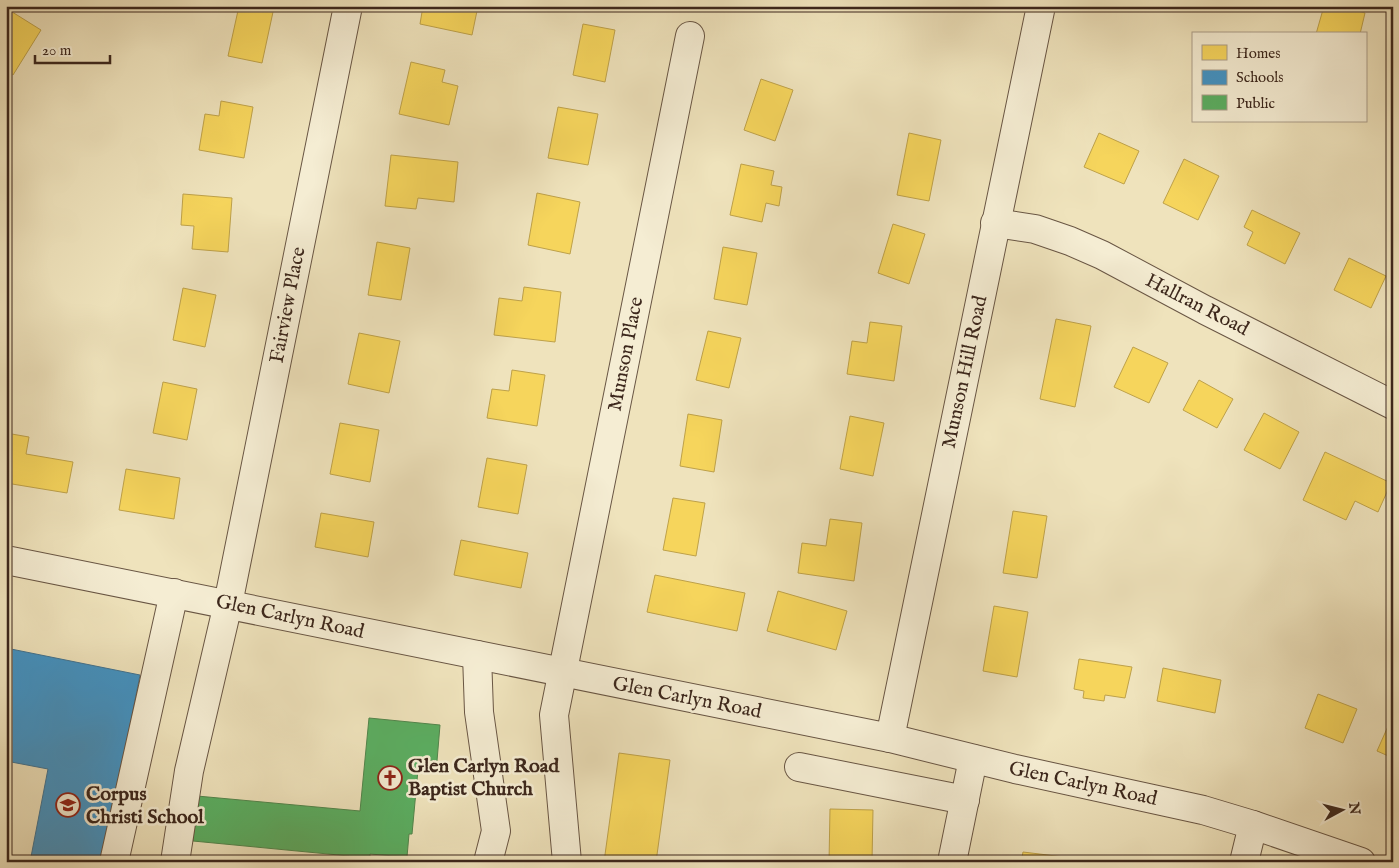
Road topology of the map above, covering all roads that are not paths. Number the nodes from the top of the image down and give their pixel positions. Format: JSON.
{"nodes":[{"id":1,"x":348,"y":6,"type":"edge"},
{"id":2,"x":1041,"y":6,"type":"edge"},
{"id":3,"x":690,"y":36,"type":"dead end"},
{"id":4,"x":995,"y":223,"type":"junction"},
{"id":5,"x":1393,"y":405,"type":"edge"},
{"id":6,"x":6,"y":560,"type":"edge"},
{"id":7,"x":174,"y":593,"type":"junction"},
{"id":8,"x":228,"y":604,"type":"junction"},
{"id":9,"x":478,"y":655,"type":"junction"},
{"id":10,"x":562,"y":672,"type":"junction"},
{"id":11,"x":890,"y":738,"type":"junction"},
{"id":12,"x":973,"y":759,"type":"junction"},
{"id":13,"x":799,"y":767,"type":"dead end"},
{"id":14,"x":965,"y":800,"type":"junction"},
{"id":15,"x":1253,"y":824,"type":"junction"},
{"id":16,"x":114,"y":862,"type":"edge"},
{"id":17,"x":175,"y":862,"type":"edge"},
{"id":18,"x":488,"y":862,"type":"edge"},
{"id":19,"x":567,"y":862,"type":"edge"},
{"id":20,"x":952,"y":862,"type":"edge"},
{"id":21,"x":1244,"y":862,"type":"edge"},
{"id":22,"x":1361,"y":862,"type":"edge"}],
"edges":[{"from":1,"to":8,"type":"street","name":"Fairview Place"},
{"from":2,"to":4,"type":"street","name":"Munson Hill Road"},
{"from":3,"to":10,"type":"street","name":"Munson Place"},
{"from":4,"to":5,"type":"street","name":"Hallran Road"},
{"from":4,"to":11,"type":"street","name":"Munson Hill Road"},
{"from":6,"to":7,"type":"street","name":"Glen Carlyn Road"},
{"from":7,"to":8,"type":"street","name":"Glen Carlyn Road"},
{"from":7,"to":16,"type":"street"},
{"from":8,"to":9,"type":"street","name":"Glen Carlyn Road"},
{"from":8,"to":17,"type":"street","name":"Fairview Place"},
{"from":9,"to":10,"type":"street","name":"Glen Carlyn Road"},
{"from":9,"to":18,"type":"street"},
{"from":10,"to":11,"type":"street","name":"Glen Carlyn Road"},
{"from":10,"to":19,"type":"street","name":"Munson Place"},
{"from":11,"to":12,"type":"street","name":"Glen Carlyn Road"},
{"from":12,"to":14,"type":"street"},
{"from":12,"to":15,"type":"street","name":"Glen Carlyn Road"},
{"from":13,"to":14,"type":"street"},
{"from":14,"to":20,"type":"street"},
{"from":15,"to":21,"type":"street"},
{"from":15,"to":22,"type":"street","name":"Glen Carlyn Road"}]}
